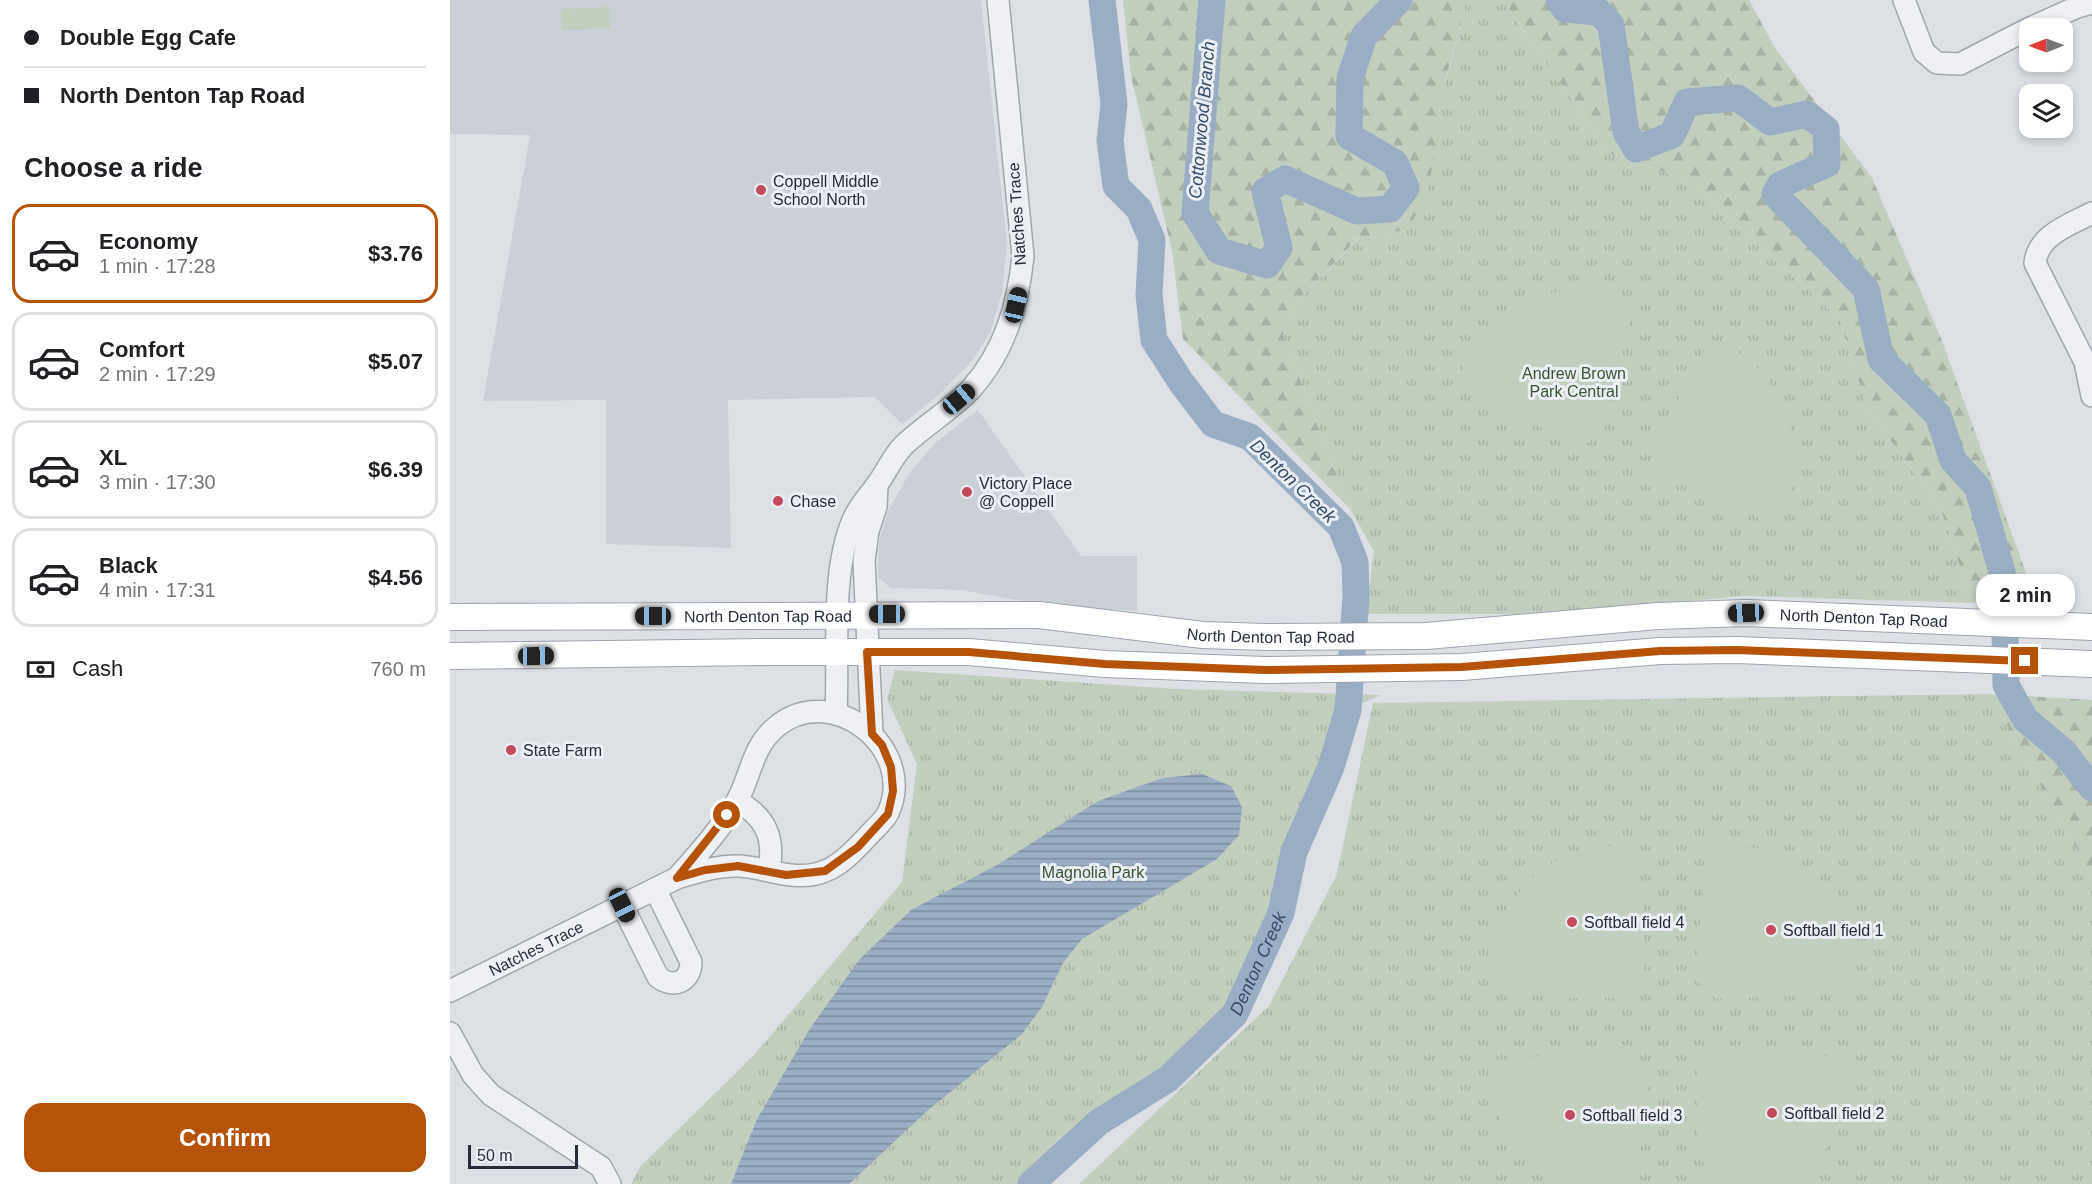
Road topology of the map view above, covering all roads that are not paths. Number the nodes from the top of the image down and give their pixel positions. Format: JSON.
{"nodes":[{"id":1,"x":998,"y":0,"type":"edge"},
{"id":2,"x":1904,"y":0,"type":"edge"},
{"id":3,"x":2092,"y":3,"type":"edge"},
{"id":4,"x":2092,"y":213,"type":"edge"},
{"id":5,"x":2092,"y":396,"type":"edge"},
{"id":6,"x":877,"y":485,"type":"junction"},
{"id":7,"x":839,"y":614,"type":"junction"},
{"id":8,"x":866,"y":614,"type":"junction"},
{"id":9,"x":493,"y":616,"type":"junction"},
{"id":10,"x":631,"y":616,"type":"junction"},
{"id":11,"x":1658,"y":616,"type":"junction"},
{"id":12,"x":450,"y":617,"type":"edge"},
{"id":13,"x":2092,"y":627,"type":"edge"},
{"id":14,"x":450,"y":642,"type":"edge"},
{"id":15,"x":1660,"y":651,"type":"junction"},
{"id":16,"x":839,"y":652,"type":"junction"},
{"id":17,"x":867,"y":652,"type":"junction"},
{"id":18,"x":450,"y":656,"type":"edge"},
{"id":19,"x":513,"y":656,"type":"junction"},
{"id":20,"x":2092,"y":664,"type":"edge"},
{"id":21,"x":836,"y":714,"type":"junction"},
{"id":22,"x":872,"y":734,"type":"junction"},
{"id":23,"x":737,"y":801,"type":"junction"},
{"id":24,"x":769,"y":870,"type":"junction"},
{"id":25,"x":677,"y":878,"type":"junction"},
{"id":26,"x":655,"y":889,"type":"junction"},
{"id":27,"x":622,"y":905,"type":"junction"},
{"id":28,"x":450,"y":992,"type":"edge"},
{"id":29,"x":450,"y":1033,"type":"edge"},
{"id":30,"x":610,"y":1184,"type":"edge"}],
"edges":[{"from":1,"to":6,"type":"street","name":"Natches Trace"},
{"from":2,"to":3,"type":"street"},
{"from":4,"to":5,"type":"street"},
{"from":6,"to":7,"type":"street","name":"Natches Trace"},
{"from":6,"to":8,"type":"street","name":"Natches Trace"},
{"from":7,"to":8,"type":"main road","name":"North Denton Tap Road"},
{"from":7,"to":10,"type":"main road","name":"North Denton Tap Road"},
{"from":7,"to":16,"type":"street","name":"Natches Trace"},
{"from":8,"to":11,"type":"main road","name":"North Denton Tap Road"},
{"from":8,"to":17,"type":"street","name":"Natches Trace"},
{"from":9,"to":10,"type":"main road","name":"North Denton Tap Road"},
{"from":9,"to":12,"type":"main road","name":"North Denton Tap Road"},
{"from":9,"to":14,"type":"main road"},
{"from":10,"to":19,"type":"main road"},
{"from":11,"to":13,"type":"main road","name":"North Denton Tap Road"},
{"from":11,"to":15,"type":"main road"},
{"from":15,"to":17,"type":"main road","name":"North Denton Tap Road"},
{"from":15,"to":20,"type":"main road","name":"North Denton Tap Road"},
{"from":16,"to":17,"type":"main road","name":"North Denton Tap Road"},
{"from":16,"to":19,"type":"main road","name":"North Denton Tap Road"},
{"from":16,"to":21,"type":"street","name":"Natches Trace"},
{"from":17,"to":22,"type":"street","name":"Natches Trace"},
{"from":18,"to":19,"type":"main road","name":"North Denton Tap Road"},
{"from":21,"to":22,"type":"street","name":"Natches Trace"},
{"from":21,"to":23,"type":"street","name":"Natches Trace"},
{"from":22,"to":24,"type":"street","name":"Natches Trace"},
{"from":23,"to":24,"type":"street"},
{"from":23,"to":25,"type":"street","name":"Natches Trace"},
{"from":24,"to":25,"type":"street","name":"Natches Trace"},
{"from":25,"to":26,"type":"street","name":"Natches Trace"},
{"from":26,"to":27,"type":"street","name":"Natches Trace"},
{"from":26,"to":27,"type":"street"},
{"from":27,"to":28,"type":"street","name":"Natches Trace"},
{"from":29,"to":30,"type":"street"}]}
